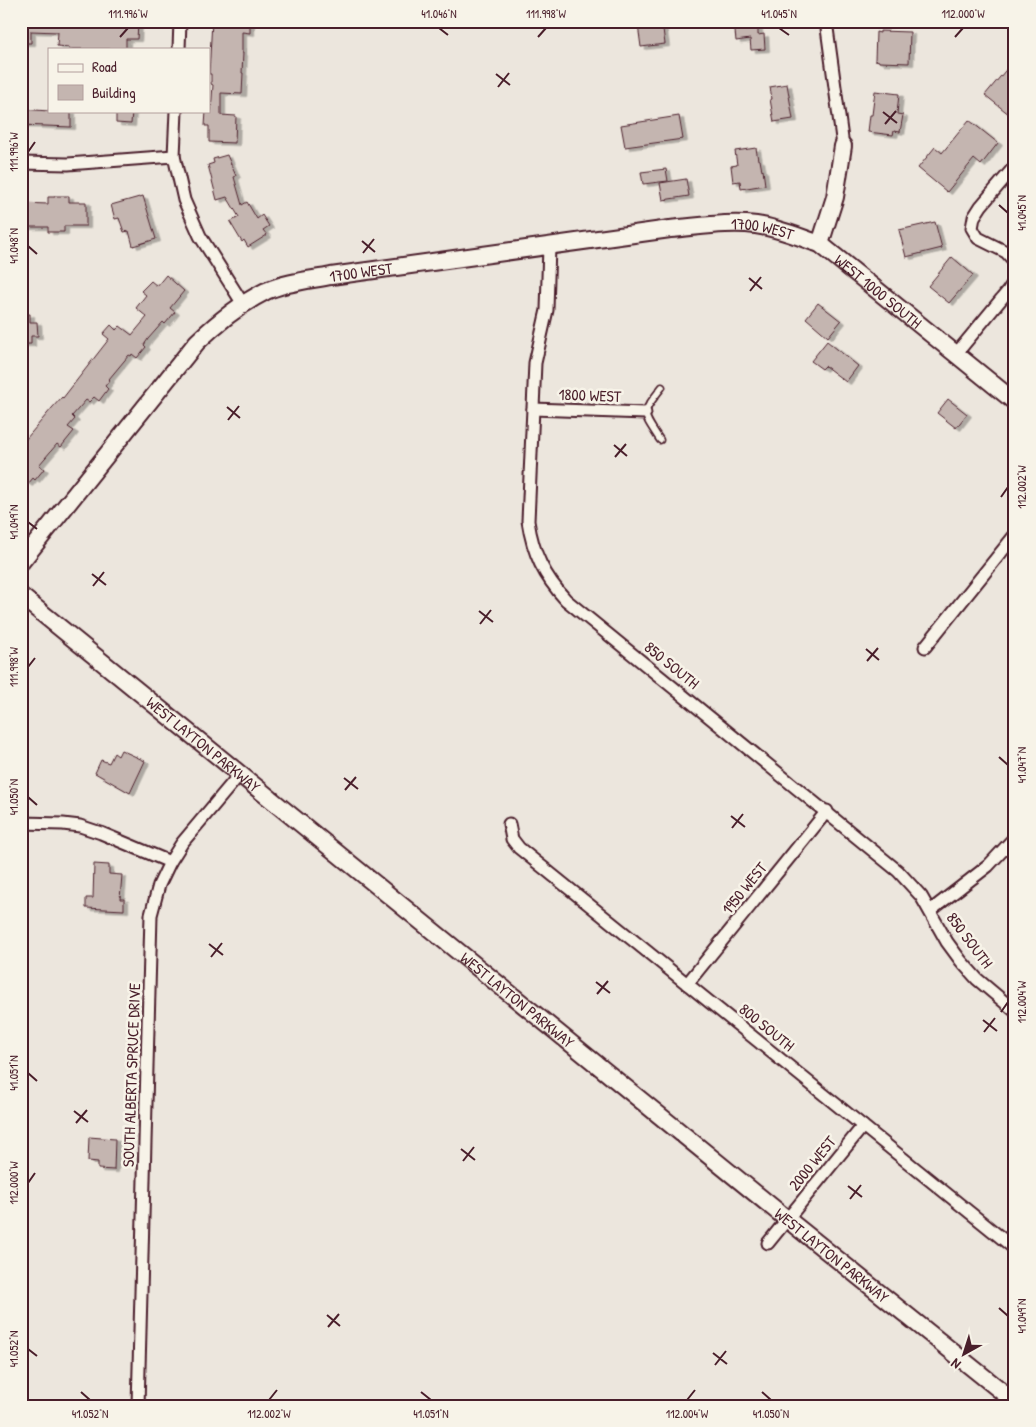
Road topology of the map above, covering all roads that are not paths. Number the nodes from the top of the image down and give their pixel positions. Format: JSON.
{"nodes":[{"id":1,"x":180,"y":21,"type":"edge"},
{"id":2,"x":830,"y":22,"type":"edge"},
{"id":3,"x":179,"y":48,"type":"edge"},
{"id":4,"x":176,"y":112,"type":"edge"},
{"id":5,"x":843,"y":146,"type":"joint"},
{"id":6,"x":174,"y":156,"type":"junction"},
{"id":7,"x":21,"y":163,"type":"edge"},
{"id":8,"x":1015,"y":166,"type":"edge"},
{"id":9,"x":820,"y":244,"type":"junction"},
{"id":10,"x":549,"y":246,"type":"junction"},
{"id":11,"x":1015,"y":262,"type":"edge"},
{"id":12,"x":1015,"y":280,"type":"edge"},
{"id":13,"x":243,"y":304,"type":"junction"},
{"id":14,"x":956,"y":354,"type":"junction"},
{"id":15,"x":662,"y":387,"type":"dead end"},
{"id":16,"x":1015,"y":402,"type":"edge"},
{"id":17,"x":533,"y":409,"type":"junction"},
{"id":18,"x":645,"y":413,"type":"junction"},
{"id":19,"x":660,"y":440,"type":"dead end"},
{"id":20,"x":1015,"y":536,"type":"edge"},
{"id":21,"x":21,"y":562,"type":"edge"},
{"id":22,"x":21,"y":596,"type":"edge"},
{"id":23,"x":925,"y":647,"type":"dead end"},
{"id":24,"x":240,"y":774,"type":"junction"},
{"id":25,"x":827,"y":811,"type":"junction"},
{"id":26,"x":21,"y":823,"type":"edge"},
{"id":27,"x":509,"y":824,"type":"dead end"},
{"id":28,"x":1015,"y":837,"type":"edge"},
{"id":29,"x":170,"y":862,"type":"junction"},
{"id":30,"x":930,"y":911,"type":"junction"},
{"id":31,"x":688,"y":984,"type":"junction"},
{"id":32,"x":1015,"y":1011,"type":"edge"},
{"id":33,"x":863,"y":1126,"type":"junction"},
{"id":34,"x":787,"y":1220,"type":"junction"},
{"id":35,"x":768,"y":1243,"type":"dead end"},
{"id":36,"x":1015,"y":1249,"type":"edge"},
{"id":37,"x":1015,"y":1402,"type":"edge"},
{"id":38,"x":138,"y":1406,"type":"edge"}],
"edges":[{"from":1,"to":3,"type":"street"},
{"from":2,"to":5,"type":"street"},
{"from":4,"to":6,"type":"street"},
{"from":5,"to":9,"type":"street","name":"WEST 1000 SOUTH"},
{"from":6,"to":7,"type":"street"},
{"from":6,"to":13,"type":"street"},
{"from":8,"to":11,"type":"street"},
{"from":9,"to":10,"type":"street","name":"1700 WEST"},
{"from":9,"to":14,"type":"street","name":"WEST 1000 SOUTH"},
{"from":10,"to":13,"type":"street","name":"1700 WEST"},
{"from":10,"to":17,"type":"street","name":"850 SOUTH"},
{"from":12,"to":14,"type":"street"},
{"from":13,"to":21,"type":"street","name":"1700 WEST"},
{"from":14,"to":16,"type":"street","name":"WEST 1000 SOUTH"},
{"from":15,"to":18,"type":"lane"},
{"from":17,"to":18,"type":"street","name":"1800 WEST"},
{"from":17,"to":25,"type":"street","name":"850 SOUTH"},
{"from":18,"to":19,"type":"lane"},
{"from":20,"to":23,"type":"street"},
{"from":22,"to":24,"type":"street","name":"WEST LAYTON PARKWAY"},
{"from":24,"to":29,"type":"street","name":"SOUTH ALBERTA SPRUCE DRIVE"},
{"from":24,"to":34,"type":"street","name":"WEST LAYTON PARKWAY"},
{"from":25,"to":30,"type":"street","name":"850 SOUTH"},
{"from":25,"to":31,"type":"street","name":"1950 WEST"},
{"from":26,"to":29,"type":"street"},
{"from":27,"to":31,"type":"street","name":"800 SOUTH"},
{"from":28,"to":30,"type":"street"},
{"from":29,"to":38,"type":"street","name":"SOUTH ALBERTA SPRUCE DRIVE"},
{"from":30,"to":32,"type":"street","name":"850 SOUTH"},
{"from":31,"to":33,"type":"street","name":"800 SOUTH"},
{"from":33,"to":34,"type":"street","name":"2000 WEST"},
{"from":33,"to":36,"type":"street","name":"800 SOUTH"},
{"from":34,"to":35,"type":"street","name":"2000 WEST"},
{"from":34,"to":37,"type":"street","name":"WEST LAYTON PARKWAY"}]}
